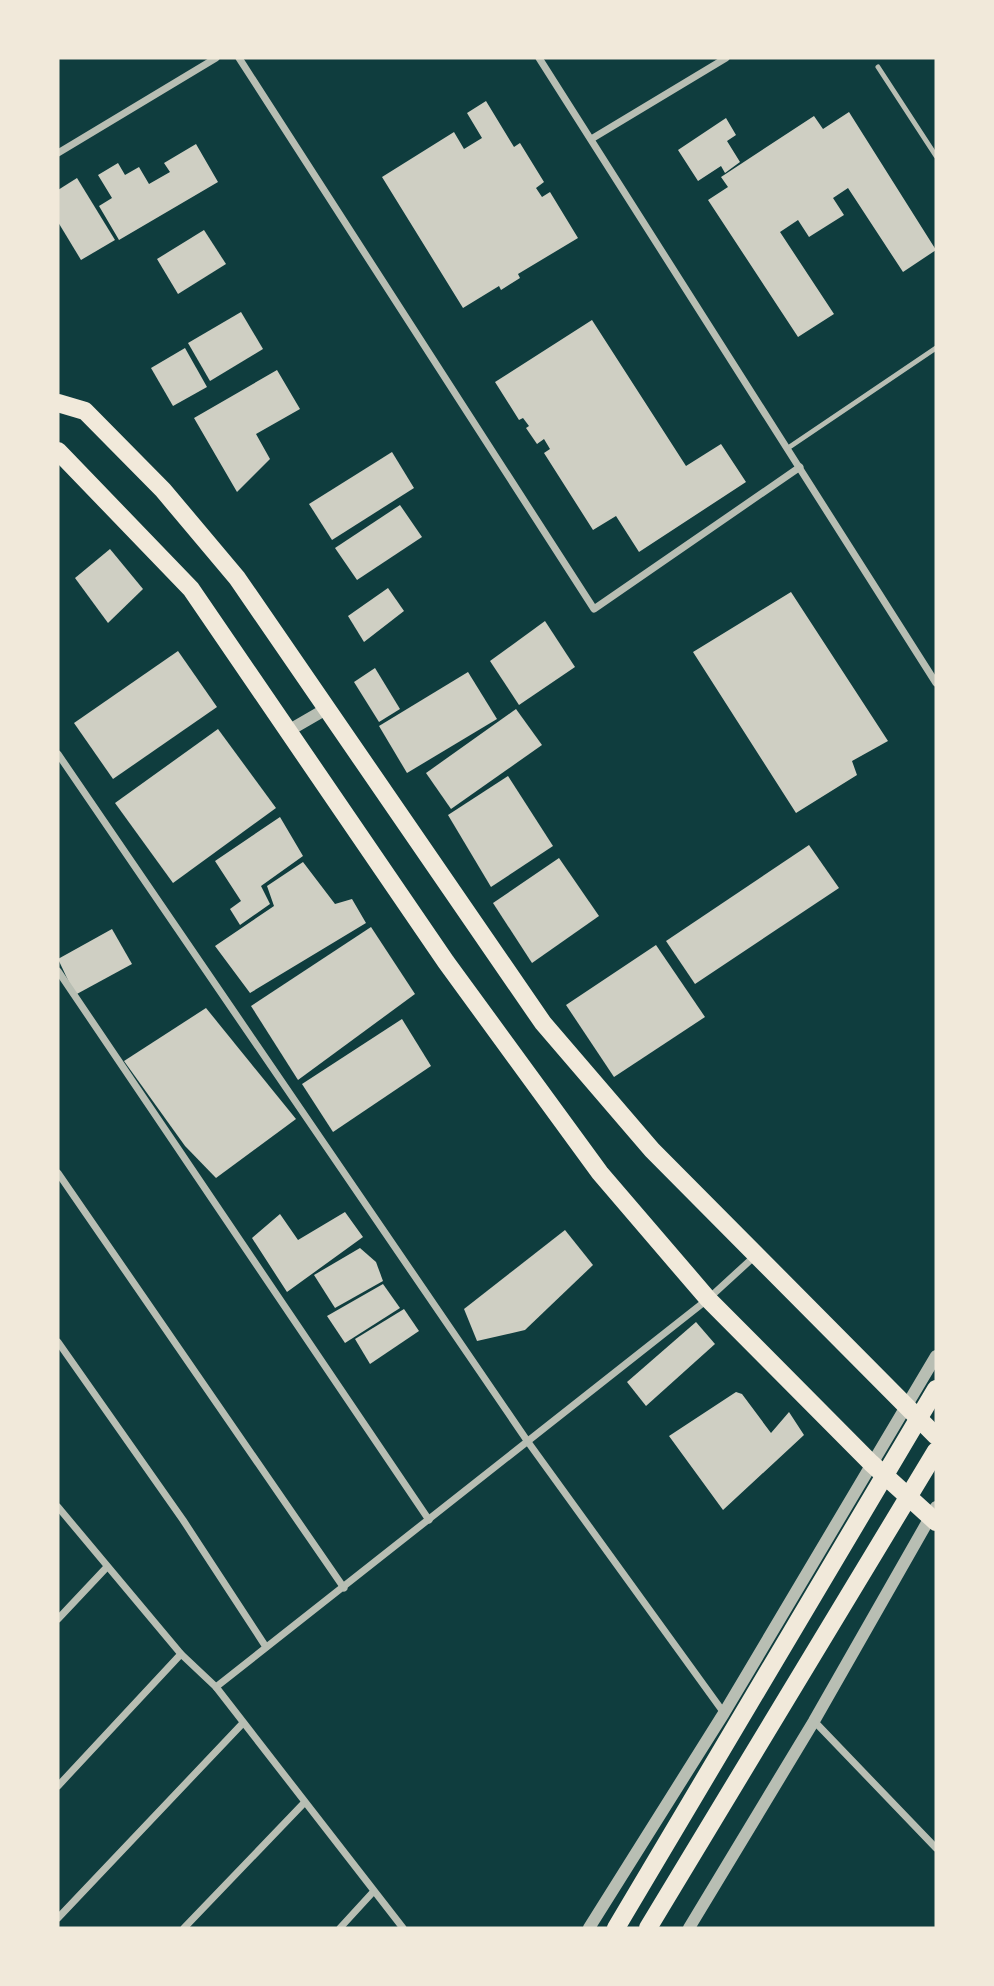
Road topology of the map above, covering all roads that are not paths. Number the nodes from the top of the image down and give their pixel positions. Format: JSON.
{"nodes":[{"id":1,"x":216,"y":58,"type":"edge"},
{"id":2,"x":239,"y":58,"type":"edge"},
{"id":3,"x":539,"y":58,"type":"edge"},
{"id":4,"x":726,"y":58,"type":"edge"},
{"id":5,"x":878,"y":67,"type":"dead end"},
{"id":6,"x":593,"y":138,"type":"junction"},
{"id":7,"x":58,"y":153,"type":"edge"},
{"id":8,"x":936,"y":156,"type":"edge"},
{"id":9,"x":936,"y":348,"type":"edge"},
{"id":10,"x":58,"y":403,"type":"edge"},
{"id":11,"x":788,"y":448,"type":"junction"},
{"id":12,"x":58,"y":451,"type":"edge"},
{"id":13,"x":800,"y":467,"type":"junction"},
{"id":14,"x":936,"y":682,"type":"edge"},
{"id":15,"x":326,"y":709,"type":"junction"},
{"id":16,"x":288,"y":732,"type":"junction"},
{"id":17,"x":58,"y":754,"type":"edge"},
{"id":18,"x":58,"y":971,"type":"edge"},
{"id":19,"x":58,"y":1173,"type":"edge"},
{"id":20,"x":756,"y":1254,"type":"junction"},
{"id":21,"x":708,"y":1299,"type":"junction"},
{"id":22,"x":58,"y":1342,"type":"edge"},
{"id":23,"x":936,"y":1356,"type":"edge"},
{"id":24,"x":936,"y":1388,"type":"edge"},
{"id":25,"x":906,"y":1404,"type":"junction"},
{"id":26,"x":936,"y":1436,"type":"edge"},
{"id":27,"x":528,"y":1442,"type":"junction"},
{"id":28,"x":936,"y":1451,"type":"edge"},
{"id":29,"x":871,"y":1463,"type":"junction"},
{"id":30,"x":58,"y":1507,"type":"edge"},
{"id":31,"x":934,"y":1515,"type":"edge"},
{"id":32,"x":429,"y":1520,"type":"junction"},
{"id":33,"x":106,"y":1568,"type":"junction"},
{"id":34,"x":344,"y":1588,"type":"junction"},
{"id":35,"x":58,"y":1619,"type":"edge"},
{"id":36,"x":266,"y":1647,"type":"junction"},
{"id":37,"x":181,"y":1654,"type":"junction"},
{"id":38,"x":216,"y":1687,"type":"junction"},
{"id":39,"x":724,"y":1713,"type":"junction"},
{"id":40,"x":814,"y":1721,"type":"junction"},
{"id":41,"x":243,"y":1723,"type":"junction"},
{"id":42,"x":58,"y":1786,"type":"edge"},
{"id":43,"x":304,"y":1803,"type":"junction"},
{"id":44,"x":936,"y":1848,"type":"edge"},
{"id":45,"x":373,"y":1892,"type":"junction"},
{"id":46,"x":58,"y":1918,"type":"edge"},
{"id":47,"x":184,"y":1928,"type":"edge"},
{"id":48,"x":340,"y":1928,"type":"edge"},
{"id":49,"x":403,"y":1928,"type":"edge"},
{"id":50,"x":589,"y":1928,"type":"edge"},
{"id":51,"x":616,"y":1928,"type":"edge"},
{"id":52,"x":648,"y":1928,"type":"edge"},
{"id":53,"x":689,"y":1928,"type":"edge"}],
"edges":[{"from":1,"to":7,"type":"street"},
{"from":2,"to":13,"type":"street"},
{"from":3,"to":6,"type":"street"},
{"from":4,"to":6,"type":"street"},
{"from":5,"to":8,"type":"lane"},
{"from":6,"to":11,"type":"street"},
{"from":9,"to":11,"type":"lane"},
{"from":10,"to":15,"type":"main road"},
{"from":11,"to":13,"type":"street"},
{"from":12,"to":16,"type":"main road"},
{"from":13,"to":14,"type":"street"},
{"from":15,"to":16,"type":"street"},
{"from":15,"to":20,"type":"main road"},
{"from":16,"to":21,"type":"main road"},
{"from":17,"to":27,"type":"street"},
{"from":18,"to":32,"type":"street"},
{"from":19,"to":34,"type":"street"},
{"from":20,"to":21,"type":"street"},
{"from":20,"to":25,"type":"main road"},
{"from":21,"to":27,"type":"street"},
{"from":21,"to":29,"type":"main road"},
{"from":22,"to":36,"type":"street"},
{"from":23,"to":25,"type":"street"},
{"from":24,"to":51,"type":"main road"},
{"from":25,"to":26,"type":"main road"},
{"from":25,"to":29,"type":"street"},
{"from":27,"to":32,"type":"street"},
{"from":27,"to":39,"type":"street"},
{"from":28,"to":52,"type":"main road"},
{"from":29,"to":31,"type":"main road"},
{"from":29,"to":39,"type":"street"},
{"from":30,"to":33,"type":"street"},
{"from":31,"to":40,"type":"street"},
{"from":32,"to":34,"type":"street"},
{"from":33,"to":35,"type":"street"},
{"from":33,"to":37,"type":"street"},
{"from":34,"to":36,"type":"street"},
{"from":36,"to":38,"type":"street"},
{"from":37,"to":38,"type":"street"},
{"from":37,"to":42,"type":"street"},
{"from":38,"to":41,"type":"street"},
{"from":39,"to":50,"type":"street"},
{"from":40,"to":44,"type":"street"},
{"from":40,"to":53,"type":"street"},
{"from":41,"to":43,"type":"street"},
{"from":41,"to":46,"type":"street"},
{"from":43,"to":45,"type":"street"},
{"from":43,"to":47,"type":"street"},
{"from":45,"to":48,"type":"street"},
{"from":45,"to":49,"type":"street"}]}
